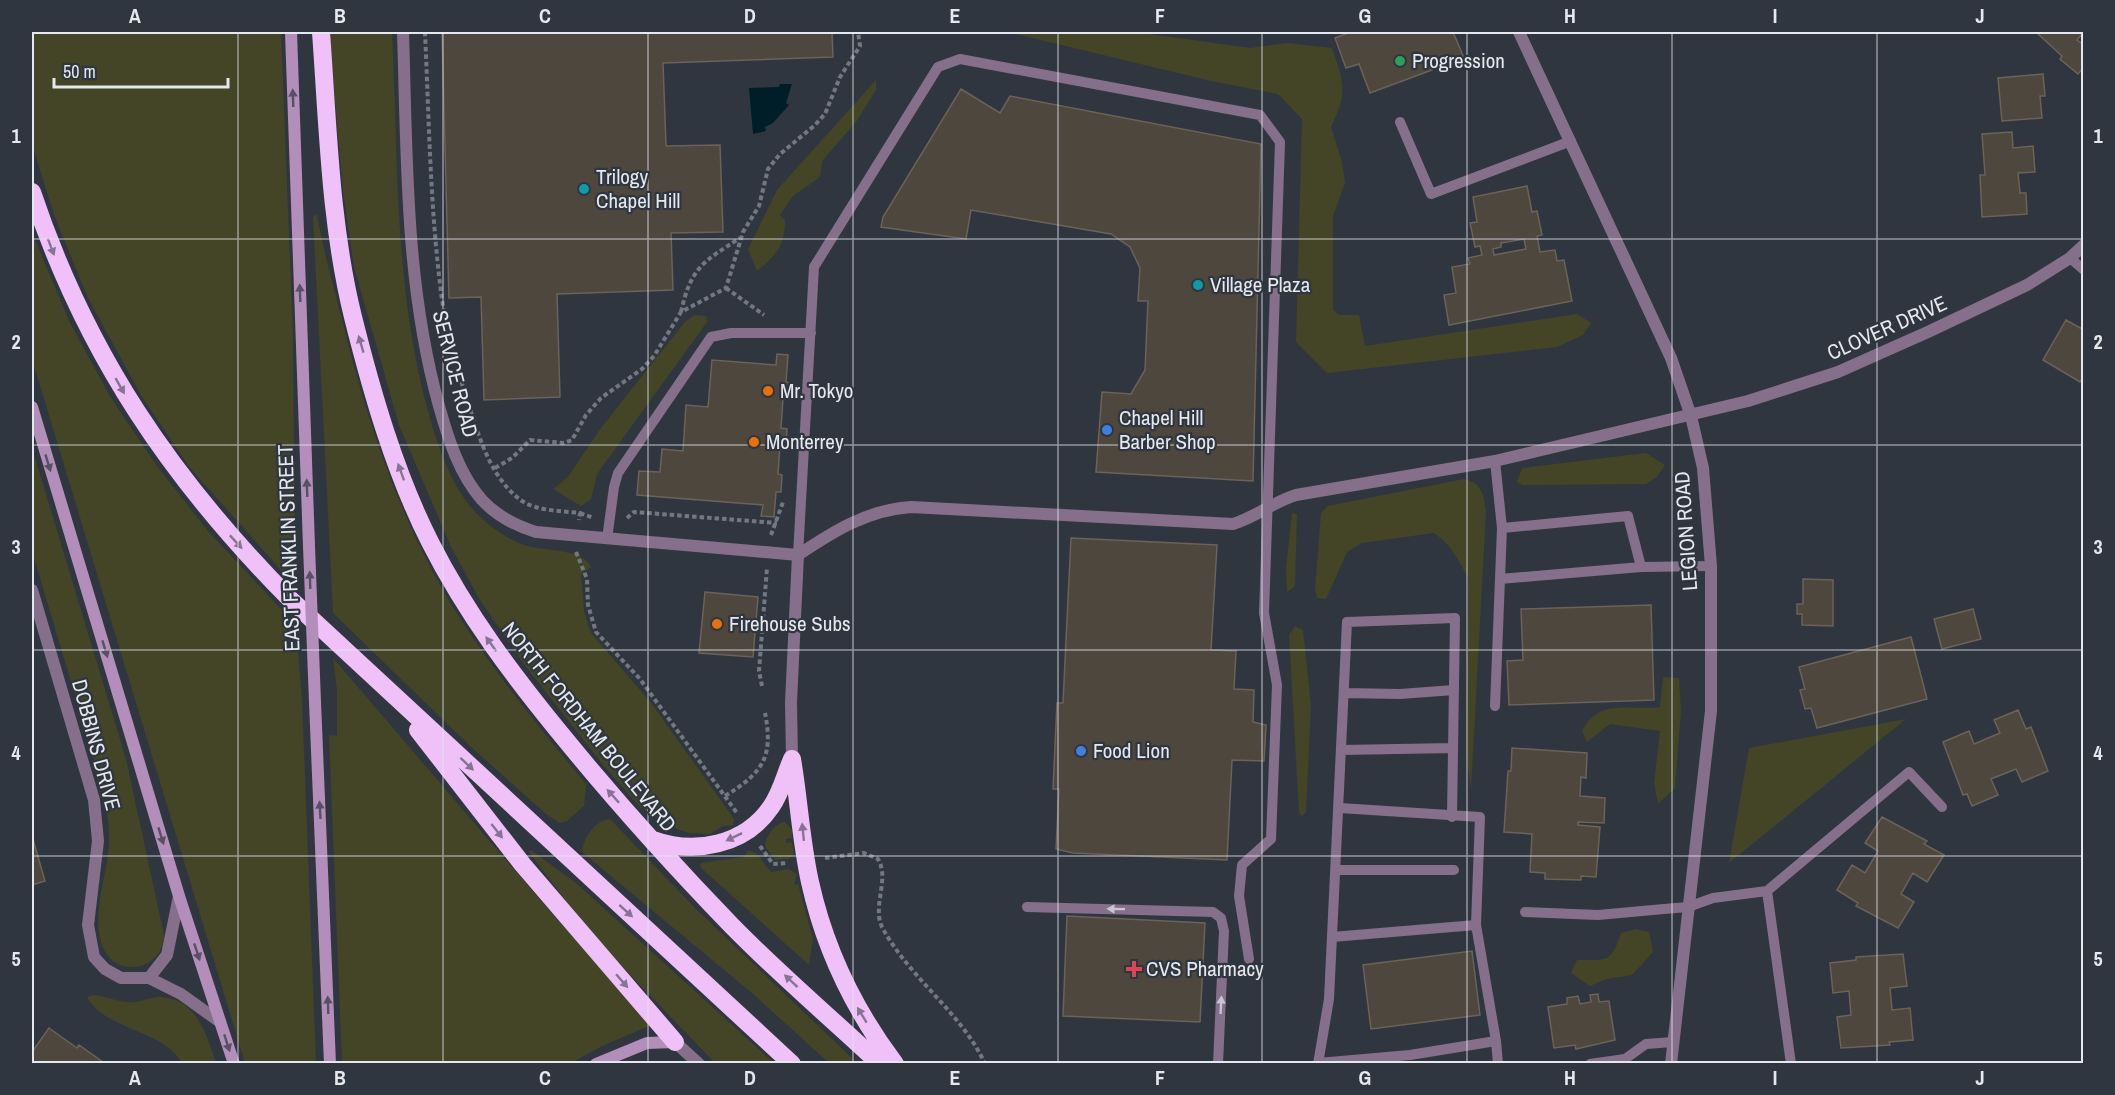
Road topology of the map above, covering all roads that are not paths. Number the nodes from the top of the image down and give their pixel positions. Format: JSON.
{"nodes":[{"id":1,"x":291,"y":32,"type":"edge"},
{"id":2,"x":321,"y":32,"type":"edge"},
{"id":3,"x":403,"y":32,"type":"edge"},
{"id":4,"x":1518,"y":32,"type":"edge"},
{"id":5,"x":1400,"y":122,"type":"dead end"},
{"id":6,"x":1570,"y":141,"type":"junction"},
{"id":7,"x":32,"y":192,"type":"edge"},
{"id":8,"x":2084,"y":245,"type":"edge"},
{"id":9,"x":2070,"y":258,"type":"junction"},
{"id":10,"x":2084,"y":270,"type":"edge"},
{"id":11,"x":811,"y":333,"type":"junction"},
{"id":12,"x":32,"y":407,"type":"edge"},
{"id":13,"x":1691,"y":416,"type":"junction"},
{"id":14,"x":1495,"y":461,"type":"junction"},
{"id":15,"x":1268,"y":505,"type":"junction"},
{"id":16,"x":1502,"y":528,"type":"junction"},
{"id":17,"x":607,"y":539,"type":"junction"},
{"id":18,"x":798,"y":555,"type":"junction"},
{"id":19,"x":1711,"y":566,"type":"junction"},
{"id":20,"x":1641,"y":567,"type":"junction"},
{"id":21,"x":1500,"y":579,"type":"junction"},
{"id":22,"x":32,"y":590,"type":"edge"},
{"id":23,"x":384,"y":686,"type":"junction"},
{"id":24,"x":1454,"y":690,"type":"junction"},
{"id":25,"x":1344,"y":693,"type":"junction"},
{"id":26,"x":1495,"y":706,"type":"dead end"},
{"id":27,"x":1453,"y":748,"type":"junction"},
{"id":28,"x":1341,"y":750,"type":"junction"},
{"id":29,"x":792,"y":759,"type":"junction"},
{"id":30,"x":1942,"y":807,"type":"dead end"},
{"id":31,"x":1340,"y":808,"type":"junction"},
{"id":32,"x":1452,"y":817,"type":"junction"},
{"id":33,"x":651,"y":840,"type":"junction"},
{"id":34,"x":1336,"y":870,"type":"junction"},
{"id":35,"x":1454,"y":870,"type":"dead end"},
{"id":36,"x":1767,"y":891,"type":"junction"},
{"id":37,"x":179,"y":896,"type":"junction"},
{"id":38,"x":1028,"y":907,"type":"dead end"},
{"id":39,"x":1688,"y":907,"type":"junction"},
{"id":40,"x":1525,"y":912,"type":"dead end"},
{"id":41,"x":1476,"y":925,"type":"junction"},
{"id":42,"x":1332,"y":938,"type":"junction"},
{"id":43,"x":1248,"y":959,"type":"dead end"},
{"id":44,"x":149,"y":978,"type":"junction"},
{"id":45,"x":220,"y":1022,"type":"junction"},
{"id":46,"x":1496,"y":1041,"type":"junction"},
{"id":47,"x":675,"y":1042,"type":"junction"},
{"id":48,"x":1673,"y":1042,"type":"junction"},
{"id":49,"x":1318,"y":1063,"type":"edge"},
{"id":50,"x":234,"y":1064,"type":"edge"},
{"id":51,"x":330,"y":1064,"type":"edge"},
{"id":52,"x":596,"y":1064,"type":"edge"},
{"id":53,"x":699,"y":1064,"type":"edge"},
{"id":54,"x":792,"y":1064,"type":"edge"},
{"id":55,"x":880,"y":1064,"type":"edge"},
{"id":56,"x":895,"y":1064,"type":"edge"},
{"id":57,"x":1218,"y":1064,"type":"edge"},
{"id":58,"x":1498,"y":1064,"type":"edge"},
{"id":59,"x":1590,"y":1064,"type":"edge"},
{"id":60,"x":1671,"y":1064,"type":"edge"},
{"id":61,"x":1791,"y":1064,"type":"edge"}],
"edges":[{"from":51,"to":1,"type":"main road","name":"EAST FRANKLIN STREET","one_way":true,"bridge":true},
{"from":33,"to":2,"type":"highway","name":"NORTH FORDHAM BOULEVARD","one_way":true},
{"from":3,"to":17,"type":"street","name":"SERVICE ROAD"},
{"from":4,"to":6,"type":"street","name":"LEGION ROAD"},
{"from":5,"to":6,"type":"lane"},
{"from":6,"to":13,"type":"street","name":"LEGION ROAD"},
{"from":7,"to":23,"type":"highway","one_way":true},
{"from":8,"to":9,"type":"street","name":"CLOVER DRIVE"},
{"from":9,"to":10,"type":"lane"},
{"from":9,"to":13,"type":"street","name":"CLOVER DRIVE"},
{"from":11,"to":15,"type":"lane"},
{"from":11,"to":17,"type":"lane"},
{"from":11,"to":18,"type":"lane"},
{"from":12,"to":37,"type":"main road","one_way":true},
{"from":13,"to":14,"type":"street","name":"CLOVER DRIVE"},
{"from":13,"to":19,"type":"street","name":"LEGION ROAD"},
{"from":14,"to":15,"type":"street","name":"CLOVER DRIVE"},
{"from":14,"to":16,"type":"lane"},
{"from":15,"to":18,"type":"street","name":"CLOVER DRIVE"},
{"from":15,"to":43,"type":"lane"},
{"from":16,"to":20,"type":"lane"},
{"from":16,"to":21,"type":"lane"},
{"from":17,"to":18,"type":"street","name":"SERVICE ROAD"},
{"from":18,"to":29,"type":"street"},
{"from":19,"to":20,"type":"lane"},
{"from":19,"to":39,"type":"street","name":"LEGION ROAD"},
{"from":20,"to":21,"type":"lane"},
{"from":21,"to":26,"type":"lane"},
{"from":22,"to":44,"type":"street","name":"DOBBINS DRIVE"},
{"from":23,"to":47,"type":"highway","one_way":true},
{"from":23,"to":54,"type":"highway","one_way":true},
{"from":24,"to":25,"type":"lane"},
{"from":24,"to":25,"type":"lane"},
{"from":24,"to":27,"type":"lane"},
{"from":25,"to":28,"type":"lane"},
{"from":27,"to":28,"type":"lane"},
{"from":27,"to":32,"type":"lane"},
{"from":28,"to":31,"type":"lane"},
{"from":29,"to":33,"type":"highway","one_way":true},
{"from":56,"to":29,"type":"highway","one_way":true},
{"from":30,"to":36,"type":"lane"},
{"from":31,"to":32,"type":"lane"},
{"from":31,"to":34,"type":"lane"},
{"from":32,"to":41,"type":"lane"},
{"from":55,"to":33,"type":"highway","name":"NORTH FORDHAM BOULEVARD","one_way":true},
{"from":34,"to":35,"type":"lane"},
{"from":34,"to":42,"type":"lane"},
{"from":36,"to":39,"type":"lane"},
{"from":36,"to":61,"type":"lane"},
{"from":37,"to":44,"type":"street"},
{"from":37,"to":45,"type":"main road","one_way":true},
{"from":57,"to":38,"type":"lane","one_way":true},
{"from":39,"to":40,"type":"lane"},
{"from":39,"to":48,"type":"street","name":"LEGION ROAD"},
{"from":41,"to":42,"type":"lane"},
{"from":41,"to":46,"type":"lane"},
{"from":42,"to":49,"type":"lane"},
{"from":44,"to":45,"type":"street","name":"DOBBINS DRIVE"},
{"from":45,"to":50,"type":"main road","one_way":true},
{"from":46,"to":49,"type":"lane"},
{"from":46,"to":58,"type":"lane"},
{"from":47,"to":52,"type":"main road"},
{"from":47,"to":53,"type":"street"},
{"from":48,"to":59,"type":"lane"},
{"from":48,"to":60,"type":"street","name":"LEGION ROAD"}]}
